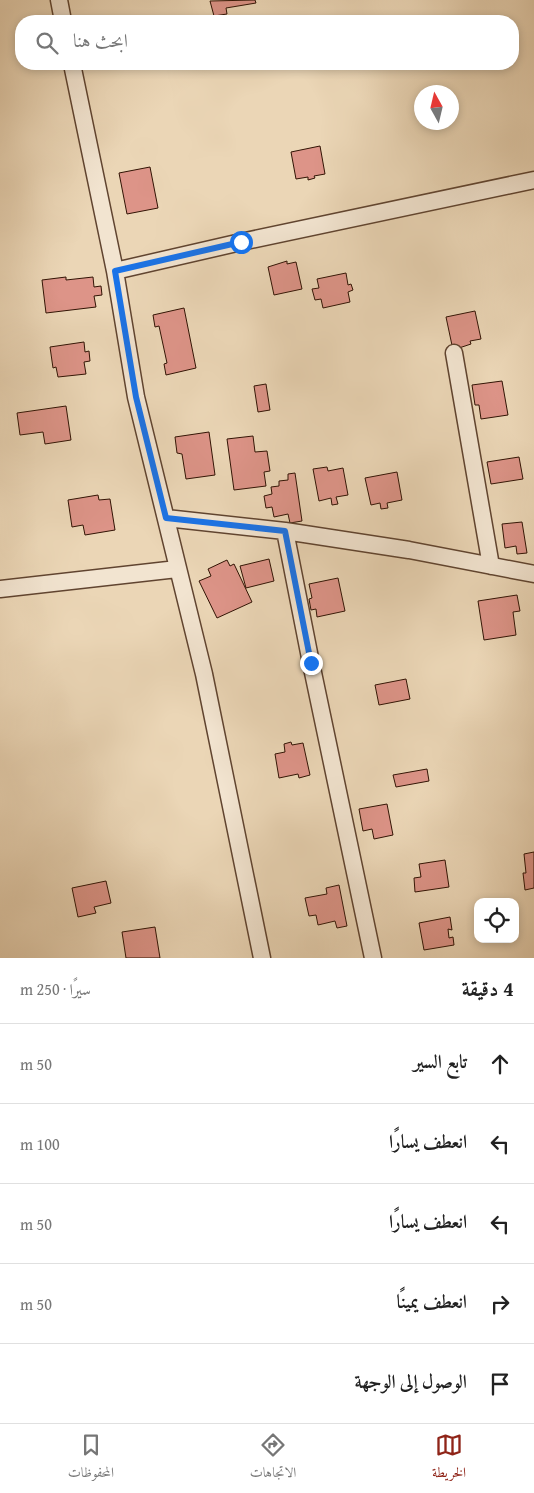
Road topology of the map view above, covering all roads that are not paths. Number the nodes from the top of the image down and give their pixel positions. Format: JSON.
{"nodes":[{"id":1,"x":59,"y":0,"type":"edge"},
{"id":2,"x":62,"y":15,"type":"edge"},
{"id":3,"x":73,"y":70,"type":"edge"},
{"id":4,"x":534,"y":180,"type":"edge"},
{"id":5,"x":115,"y":271,"type":"junction"},
{"id":6,"x":454,"y":353,"type":"dead end"},
{"id":7,"x":166,"y":518,"type":"junction"},
{"id":8,"x":285,"y":531,"type":"junction"},
{"id":9,"x":492,"y":566,"type":"junction"},
{"id":10,"x":177,"y":569,"type":"junction"},
{"id":11,"x":534,"y":574,"type":"edge"},
{"id":12,"x":0,"y":589,"type":"edge"},
{"id":13,"x":262,"y":958,"type":"edge"},
{"id":14,"x":373,"y":958,"type":"edge"}],
"edges":[{"from":1,"to":2,"type":"street"},
{"from":3,"to":5,"type":"street"},
{"from":4,"to":5,"type":"street"},
{"from":5,"to":7,"type":"street"},
{"from":6,"to":9,"type":"street"},
{"from":7,"to":8,"type":"street"},
{"from":7,"to":10,"type":"street"},
{"from":8,"to":9,"type":"street"},
{"from":8,"to":14,"type":"street"},
{"from":9,"to":11,"type":"street"},
{"from":10,"to":12,"type":"street"},
{"from":10,"to":13,"type":"street"}]}
